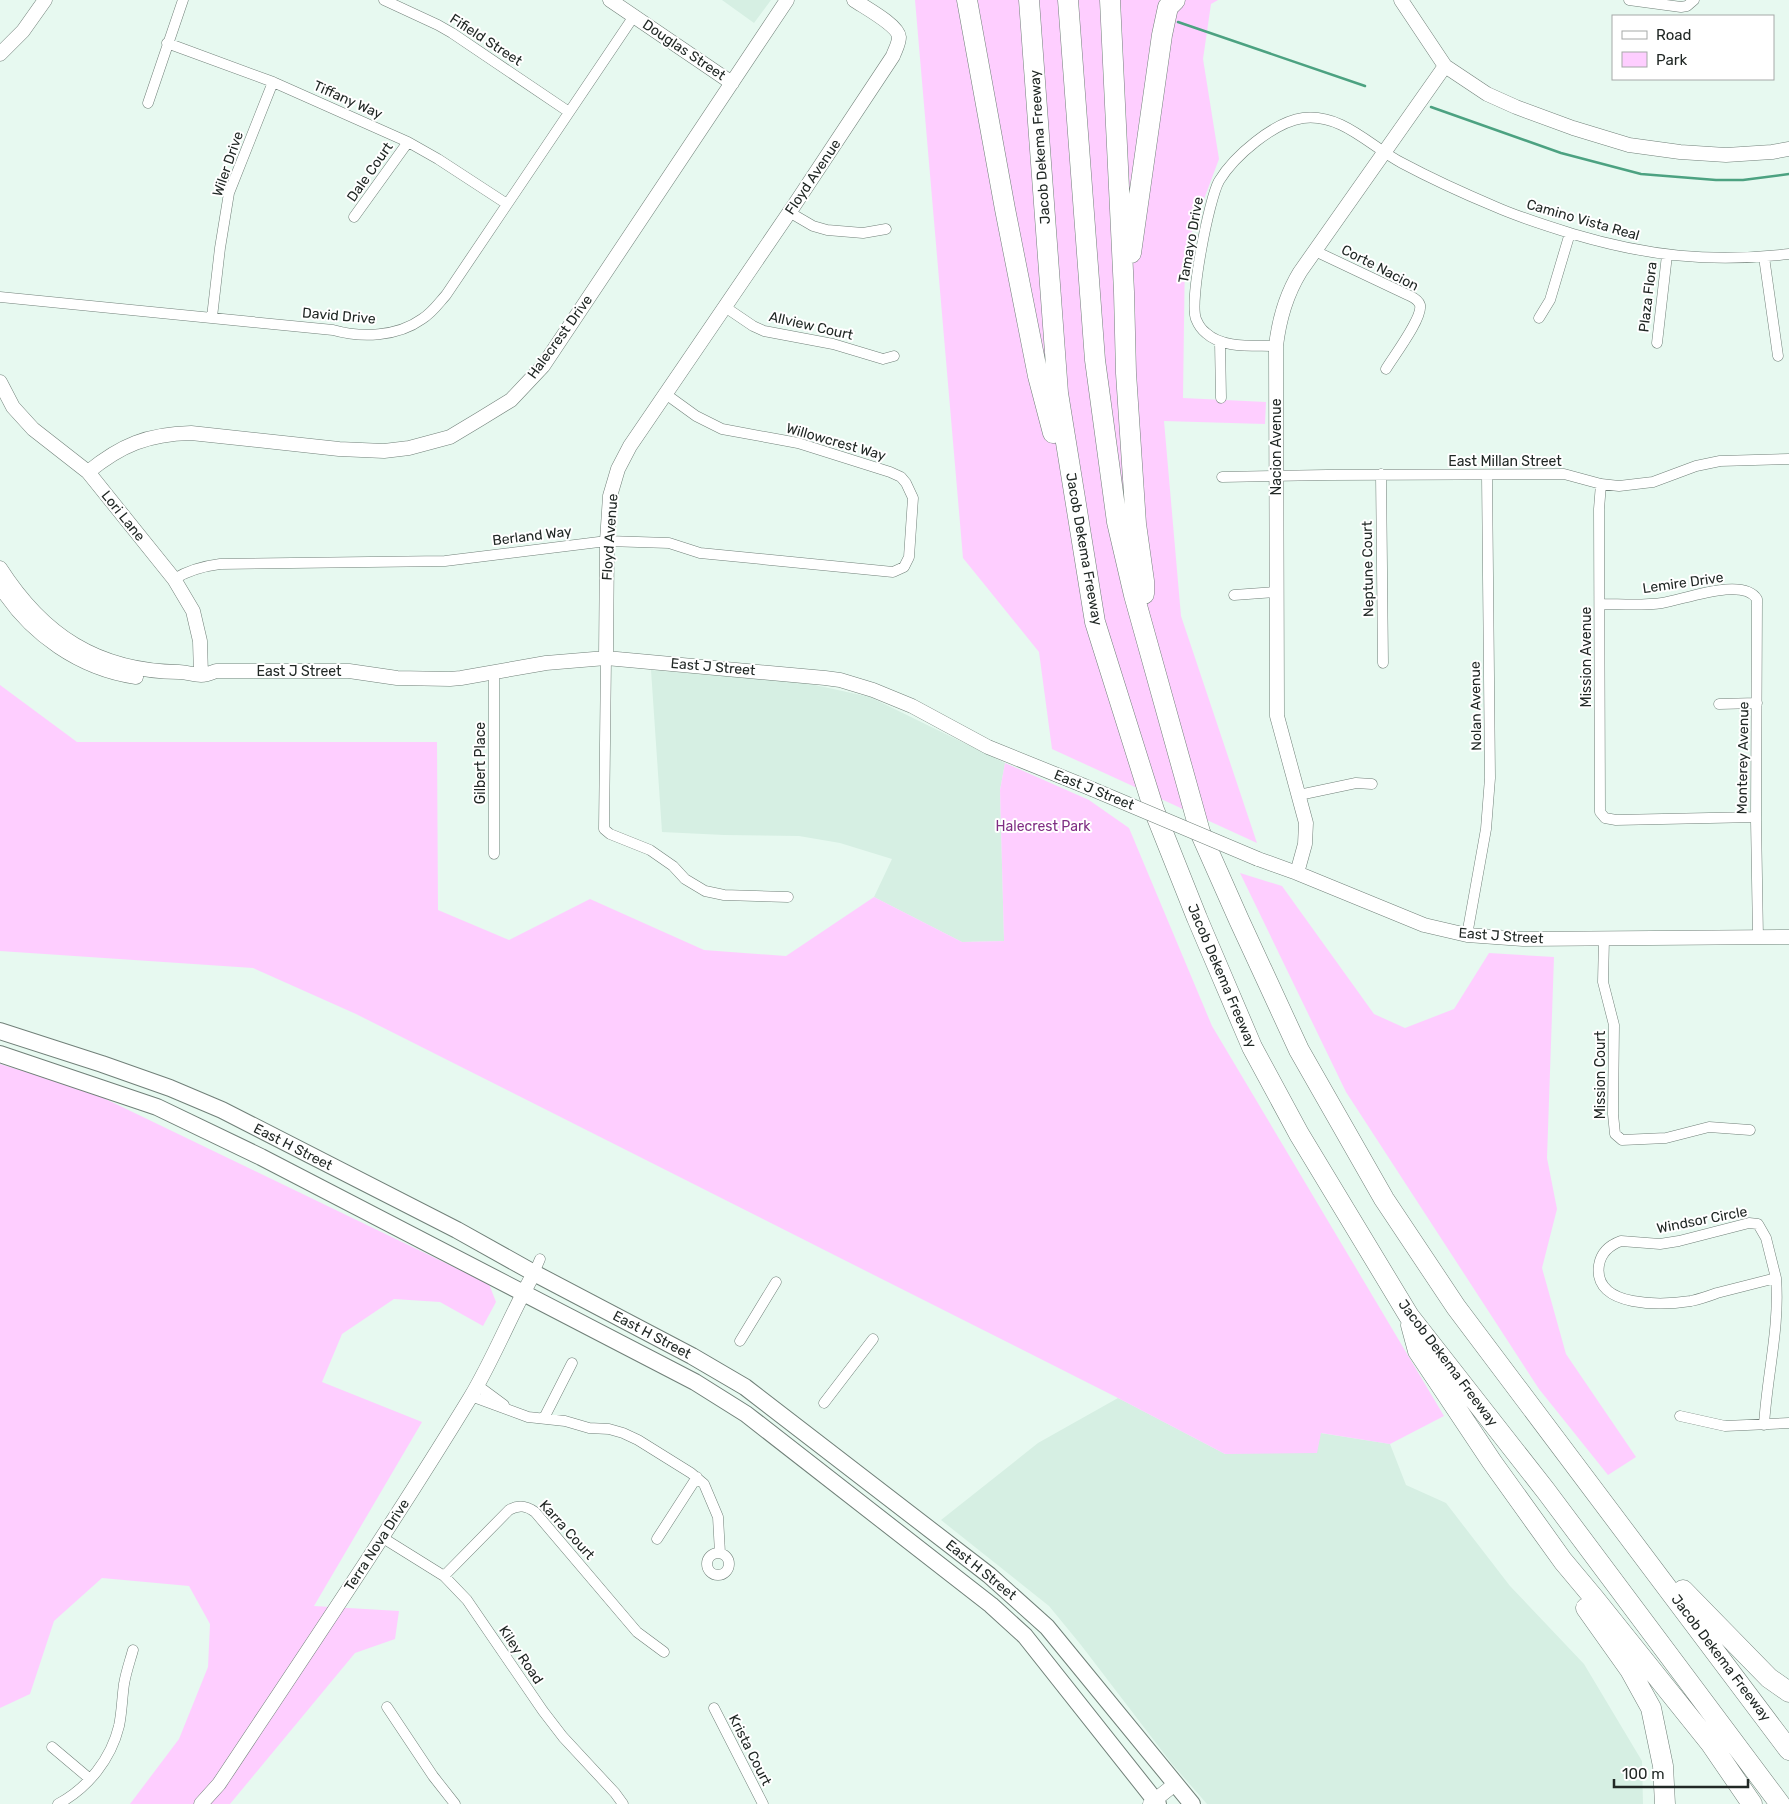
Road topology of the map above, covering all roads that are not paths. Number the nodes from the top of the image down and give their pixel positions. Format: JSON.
{"nodes":[{"id":1,"x":45,"y":0,"type":"edge"},
{"id":2,"x":183,"y":0,"type":"edge"},
{"id":3,"x":384,"y":0,"type":"edge"},
{"id":4,"x":610,"y":0,"type":"edge"},
{"id":5,"x":787,"y":0,"type":"edge"},
{"id":6,"x":854,"y":0,"type":"edge"},
{"id":7,"x":967,"y":0,"type":"edge"},
{"id":8,"x":1029,"y":0,"type":"edge"},
{"id":9,"x":1110,"y":0,"type":"edge"},
{"id":10,"x":1175,"y":0,"type":"edge"},
{"id":11,"x":1401,"y":0,"type":"edge"},
{"id":12,"x":1629,"y":0,"type":"edge"},
{"id":13,"x":1694,"y":0,"type":"edge"},
{"id":14,"x":1069,"y":2,"type":"edge"},
{"id":15,"x":634,"y":16,"type":"junction"},
{"id":16,"x":167,"y":43,"type":"junction"},
{"id":17,"x":0,"y":54,"type":"edge"},
{"id":18,"x":1445,"y":66,"type":"junction"},
{"id":19,"x":273,"y":82,"type":"junction"},
{"id":20,"x":732,"y":83,"type":"junction"},
{"id":21,"x":148,"y":103,"type":"dead end"},
{"id":22,"x":569,"y":112,"type":"junction"},
{"id":23,"x":408,"y":142,"type":"junction"},
{"id":24,"x":1789,"y":149,"type":"edge"},
{"id":25,"x":1384,"y":152,"type":"junction"},
{"id":26,"x":507,"y":204,"type":"junction"},
{"id":27,"x":789,"y":212,"type":"junction"},
{"id":28,"x":354,"y":218,"type":"dead end"},
{"id":29,"x":886,"y":229,"type":"dead end"},
{"id":30,"x":1570,"y":233,"type":"junction"},
{"id":31,"x":1315,"y":251,"type":"junction"},
{"id":32,"x":1789,"y":254,"type":"edge"},
{"id":33,"x":1667,"y":255,"type":"junction"},
{"id":34,"x":1764,"y":257,"type":"junction"},
{"id":35,"x":1124,"y":292,"type":"junction"},
{"id":36,"x":0,"y":297,"type":"edge"},
{"id":37,"x":725,"y":307,"type":"junction"},
{"id":38,"x":212,"y":317,"type":"junction"},
{"id":39,"x":1539,"y":318,"type":"dead end"},
{"id":40,"x":1220,"y":342,"type":"junction"},
{"id":41,"x":1657,"y":343,"type":"dead end"},
{"id":42,"x":1276,"y":346,"type":"junction"},
{"id":43,"x":894,"y":356,"type":"dead end"},
{"id":44,"x":1778,"y":356,"type":"dead end"},
{"id":45,"x":1386,"y":369,"type":"dead end"},
{"id":46,"x":0,"y":382,"type":"edge"},
{"id":47,"x":666,"y":394,"type":"junction"},
{"id":48,"x":1221,"y":398,"type":"dead end"},
{"id":49,"x":1789,"y":459,"type":"edge"},
{"id":50,"x":88,"y":472,"type":"junction"},
{"id":51,"x":1381,"y":474,"type":"junction"},
{"id":52,"x":1487,"y":475,"type":"junction"},
{"id":53,"x":1276,"y":476,"type":"junction"},
{"id":54,"x":1222,"y":477,"type":"dead end"},
{"id":55,"x":1601,"y":484,"type":"junction"},
{"id":56,"x":1080,"y":534,"type":"junction"},
{"id":57,"x":607,"y":541,"type":"junction"},
{"id":58,"x":0,"y":568,"type":"edge"},
{"id":59,"x":893,"y":572,"type":"joint"},
{"id":60,"x":174,"y":579,"type":"junction"},
{"id":61,"x":0,"y":586,"type":"edge"},
{"id":62,"x":1741,"y":590,"type":"joint"},
{"id":63,"x":1276,"y":592,"type":"junction"},
{"id":64,"x":1234,"y":595,"type":"dead end"},
{"id":65,"x":1600,"y":604,"type":"junction"},
{"id":66,"x":1143,"y":626,"type":"junction"},
{"id":67,"x":606,"y":658,"type":"junction"},
{"id":68,"x":1383,"y":663,"type":"dead end"},
{"id":69,"x":494,"y":672,"type":"junction"},
{"id":70,"x":201,"y":675,"type":"junction"},
{"id":71,"x":1757,"y":703,"type":"junction"},
{"id":72,"x":1719,"y":704,"type":"dead end"},
{"id":73,"x":1372,"y":784,"type":"dead end"},
{"id":74,"x":1299,"y":795,"type":"junction"},
{"id":75,"x":1756,"y":818,"type":"junction"},
{"id":76,"x":494,"y":854,"type":"dead end"},
{"id":77,"x":1297,"y":873,"type":"junction"},
{"id":78,"x":788,"y":897,"type":"dead end"},
{"id":79,"x":1468,"y":935,"type":"junction"},
{"id":80,"x":1758,"y":937,"type":"junction"},
{"id":81,"x":1789,"y":937,"type":"edge"},
{"id":82,"x":1604,"y":939,"type":"junction"},
{"id":83,"x":0,"y":1031,"type":"edge"},
{"id":84,"x":0,"y":1054,"type":"edge"},
{"id":85,"x":1750,"y":1130,"type":"dead end"},
{"id":86,"x":537,"y":1266,"type":"junction"},
{"id":87,"x":1776,"y":1278,"type":"junction"},
{"id":88,"x":776,"y":1282,"type":"dead end"},
{"id":89,"x":522,"y":1293,"type":"junction"},
{"id":90,"x":1408,"y":1316,"type":"junction"},
{"id":91,"x":873,"y":1339,"type":"dead end"},
{"id":92,"x":740,"y":1341,"type":"dead end"},
{"id":93,"x":572,"y":1362,"type":"dead end"},
{"id":94,"x":474,"y":1391,"type":"junction"},
{"id":95,"x":824,"y":1403,"type":"dead end"},
{"id":96,"x":1680,"y":1416,"type":"dead end"},
{"id":97,"x":544,"y":1418,"type":"junction"},
{"id":98,"x":1789,"y":1423,"type":"edge"},
{"id":99,"x":1764,"y":1424,"type":"junction"},
{"id":100,"x":697,"y":1477,"type":"junction"},
{"id":101,"x":1618,"y":1521,"type":"junction"},
{"id":102,"x":383,"y":1538,"type":"junction"},
{"id":103,"x":657,"y":1539,"type":"dead end"},
{"id":104,"x":720,"y":1553,"type":"dead end"},
{"id":105,"x":1563,"y":1561,"type":"junction"},
{"id":106,"x":444,"y":1576,"type":"junction"},
{"id":107,"x":133,"y":1650,"type":"dead end"},
{"id":108,"x":664,"y":1652,"type":"dead end"},
{"id":109,"x":1789,"y":1692,"type":"edge"},
{"id":110,"x":387,"y":1706,"type":"dead end"},
{"id":111,"x":714,"y":1708,"type":"dead end"},
{"id":112,"x":52,"y":1747,"type":"dead end"},
{"id":113,"x":1789,"y":1750,"type":"edge"},
{"id":114,"x":90,"y":1779,"type":"junction"},
{"id":115,"x":1175,"y":1784,"type":"junction"},
{"id":116,"x":1154,"y":1803,"type":"edge"},
{"id":117,"x":58,"y":1804,"type":"edge"},
{"id":118,"x":201,"y":1804,"type":"edge"},
{"id":119,"x":455,"y":1804,"type":"edge"},
{"id":120,"x":623,"y":1804,"type":"edge"},
{"id":121,"x":762,"y":1804,"type":"edge"},
{"id":122,"x":1192,"y":1804,"type":"edge"},
{"id":123,"x":1665,"y":1804,"type":"edge"},
{"id":124,"x":1752,"y":1804,"type":"edge"},
{"id":125,"x":1780,"y":1804,"type":"edge"}],
"edges":[{"from":1,"to":17,"type":"street"},
{"from":2,"to":16,"type":"street"},
{"from":3,"to":22,"type":"street","name":"Fifield Street"},
{"from":4,"to":15,"type":"street","name":"Douglas Street"},
{"from":5,"to":20,"type":"street","name":"Halecrest Drive"},
{"from":6,"to":27,"type":"street","name":"Floyd Avenue"},
{"from":7,"to":56,"type":"highway"},
{"from":8,"to":56,"type":"highway","name":"Jacob Dekema Freeway"},
{"from":9,"to":35,"type":"highway"},
{"from":10,"to":35,"type":"highway"},
{"from":11,"to":18,"type":"street"},
{"from":12,"to":13,"type":"street"},
{"from":14,"to":66,"type":"highway","name":"Jacob Dekema Freeway"},
{"from":15,"to":20,"type":"street","name":"Douglas Street"},
{"from":15,"to":22,"type":"street","name":"David Drive"},
{"from":16,"to":19,"type":"street","name":"Tiffany Way"},
{"from":16,"to":21,"type":"street"},
{"from":18,"to":24,"type":"street"},
{"from":18,"to":25,"type":"street","name":"Nacion Avenue"},
{"from":19,"to":23,"type":"street","name":"Tiffany Way"},
{"from":19,"to":38,"type":"street","name":"Wiler Drive"},
{"from":20,"to":50,"type":"street","name":"Halecrest Drive"},
{"from":22,"to":26,"type":"street","name":"David Drive"},
{"from":23,"to":26,"type":"street","name":"Tiffany Way"},
{"from":23,"to":28,"type":"street","name":"Dale Court"},
{"from":25,"to":30,"type":"street","name":"Camino Vista Real"},
{"from":25,"to":31,"type":"street","name":"Nacion Avenue"},
{"from":25,"to":40,"type":"street","name":"Tamayo Drive"},
{"from":26,"to":38,"type":"street","name":"David Drive"},
{"from":27,"to":29,"type":"street"},
{"from":27,"to":37,"type":"street","name":"Floyd Avenue"},
{"from":30,"to":33,"type":"street","name":"Camino Vista Real"},
{"from":30,"to":39,"type":"street"},
{"from":31,"to":42,"type":"street","name":"Nacion Avenue"},
{"from":31,"to":45,"type":"street","name":"Corte Nacion"},
{"from":32,"to":34,"type":"street","name":"Camino Vista Real"},
{"from":33,"to":34,"type":"street","name":"Camino Vista Real"},
{"from":33,"to":41,"type":"street","name":"Plaza Flora"},
{"from":34,"to":44,"type":"street"},
{"from":35,"to":66,"type":"highway"},
{"from":36,"to":38,"type":"street","name":"David Drive"},
{"from":37,"to":43,"type":"street","name":"Allview Court"},
{"from":37,"to":47,"type":"street","name":"Floyd Avenue"},
{"from":40,"to":42,"type":"street"},
{"from":40,"to":48,"type":"street"},
{"from":42,"to":53,"type":"street","name":"Nacion Avenue"},
{"from":46,"to":50,"type":"street","name":"Lori Lane"},
{"from":47,"to":57,"type":"street","name":"Floyd Avenue"},
{"from":47,"to":59,"type":"street","name":"Willowcrest Way"},
{"from":49,"to":55,"type":"street","name":"East Millan Street"},
{"from":50,"to":60,"type":"street","name":"Lori Lane"},
{"from":51,"to":52,"type":"street","name":"East Millan Street"},
{"from":51,"to":53,"type":"street","name":"East Millan Street"},
{"from":51,"to":68,"type":"street","name":"Neptune Court"},
{"from":52,"to":55,"type":"street","name":"East Millan Street"},
{"from":52,"to":79,"type":"street","name":"Nolan Avenue"},
{"from":53,"to":54,"type":"street","name":"East Millan Street"},
{"from":53,"to":63,"type":"street","name":"Nacion Avenue"},
{"from":55,"to":65,"type":"street","name":"Mission Avenue"},
{"from":56,"to":90,"type":"highway","name":"Jacob Dekema Freeway"},
{"from":57,"to":59,"type":"street","name":"Berland Way"},
{"from":57,"to":60,"type":"street","name":"Berland Way"},
{"from":57,"to":67,"type":"street","name":"Floyd Avenue"},
{"from":58,"to":70,"type":"street","name":"East J Street"},
{"from":60,"to":70,"type":"street","name":"Lori Lane"},
{"from":61,"to":70,"type":"street","name":"East J Street"},
{"from":62,"to":65,"type":"street","name":"Lemire Drive"},
{"from":62,"to":71,"type":"street","name":"Monterey Avenue"},
{"from":63,"to":64,"type":"street"},
{"from":63,"to":74,"type":"street","name":"Nacion Avenue"},
{"from":65,"to":75,"type":"street","name":"Mission Avenue"},
{"from":66,"to":101,"type":"highway","name":"Jacob Dekema Freeway"},
{"from":67,"to":69,"type":"street","name":"East J Street"},
{"from":67,"to":77,"type":"street","name":"East J Street","bridge":true},
{"from":67,"to":78,"type":"street","name":"Floyd Avenue"},
{"from":69,"to":70,"type":"street","name":"East J Street"},
{"from":69,"to":76,"type":"street","name":"Gilbert Place"},
{"from":71,"to":72,"type":"street"},
{"from":71,"to":75,"type":"street","name":"Monterey Avenue"},
{"from":73,"to":74,"type":"street"},
{"from":74,"to":77,"type":"street","name":"Nacion Avenue"},
{"from":75,"to":80,"type":"street","name":"Monterey Avenue"},
{"from":77,"to":79,"type":"street","name":"East J Street"},
{"from":79,"to":82,"type":"street","name":"East J Street"},
{"from":80,"to":81,"type":"street","name":"East J Street"},
{"from":80,"to":82,"type":"street","name":"East J Street"},
{"from":82,"to":85,"type":"street","name":"Mission Court"},
{"from":83,"to":86,"type":"main road","name":"East H Street"},
{"from":84,"to":89,"type":"main road","name":"East H Street"},
{"from":86,"to":89,"type":"street","name":"Terra Nova Drive"},
{"from":86,"to":115,"type":"main road","name":"East H Street"},
{"from":87,"to":87,"type":"street","name":"Windsor Circle"},
{"from":87,"to":99,"type":"street","name":"Windsor Circle"},
{"from":88,"to":92,"type":"street"},
{"from":89,"to":94,"type":"street","name":"Terra Nova Drive"},
{"from":89,"to":116,"type":"main road","name":"East H Street"},
{"from":90,"to":105,"type":"highway"},
{"from":90,"to":125,"type":"highway","name":"Jacob Dekema Freeway"},
{"from":91,"to":95,"type":"street"},
{"from":93,"to":97,"type":"street"},
{"from":94,"to":97,"type":"street"},
{"from":94,"to":102,"type":"street","name":"Terra Nova Drive"},
{"from":96,"to":99,"type":"street"},
{"from":97,"to":100,"type":"street"},
{"from":98,"to":99,"type":"street"},
{"from":100,"to":103,"type":"street"},
{"from":100,"to":104,"type":"street"},
{"from":101,"to":109,"type":"highway"},
{"from":101,"to":113,"type":"highway","name":"Jacob Dekema Freeway"},
{"from":102,"to":106,"type":"street","name":"Kiley Road"},
{"from":102,"to":118,"type":"street","name":"Terra Nova Drive"},
{"from":105,"to":123,"type":"highway"},
{"from":105,"to":124,"type":"highway"},
{"from":106,"to":108,"type":"street","name":"Karra Court"},
{"from":106,"to":120,"type":"street","name":"Kiley Road"},
{"from":107,"to":114,"type":"street"},
{"from":110,"to":119,"type":"street"},
{"from":111,"to":121,"type":"street","name":"Krista Court"},
{"from":112,"to":114,"type":"street"},
{"from":114,"to":117,"type":"street"},
{"from":115,"to":116,"type":"street"},
{"from":115,"to":122,"type":"main road","name":"East H Street"}]}
